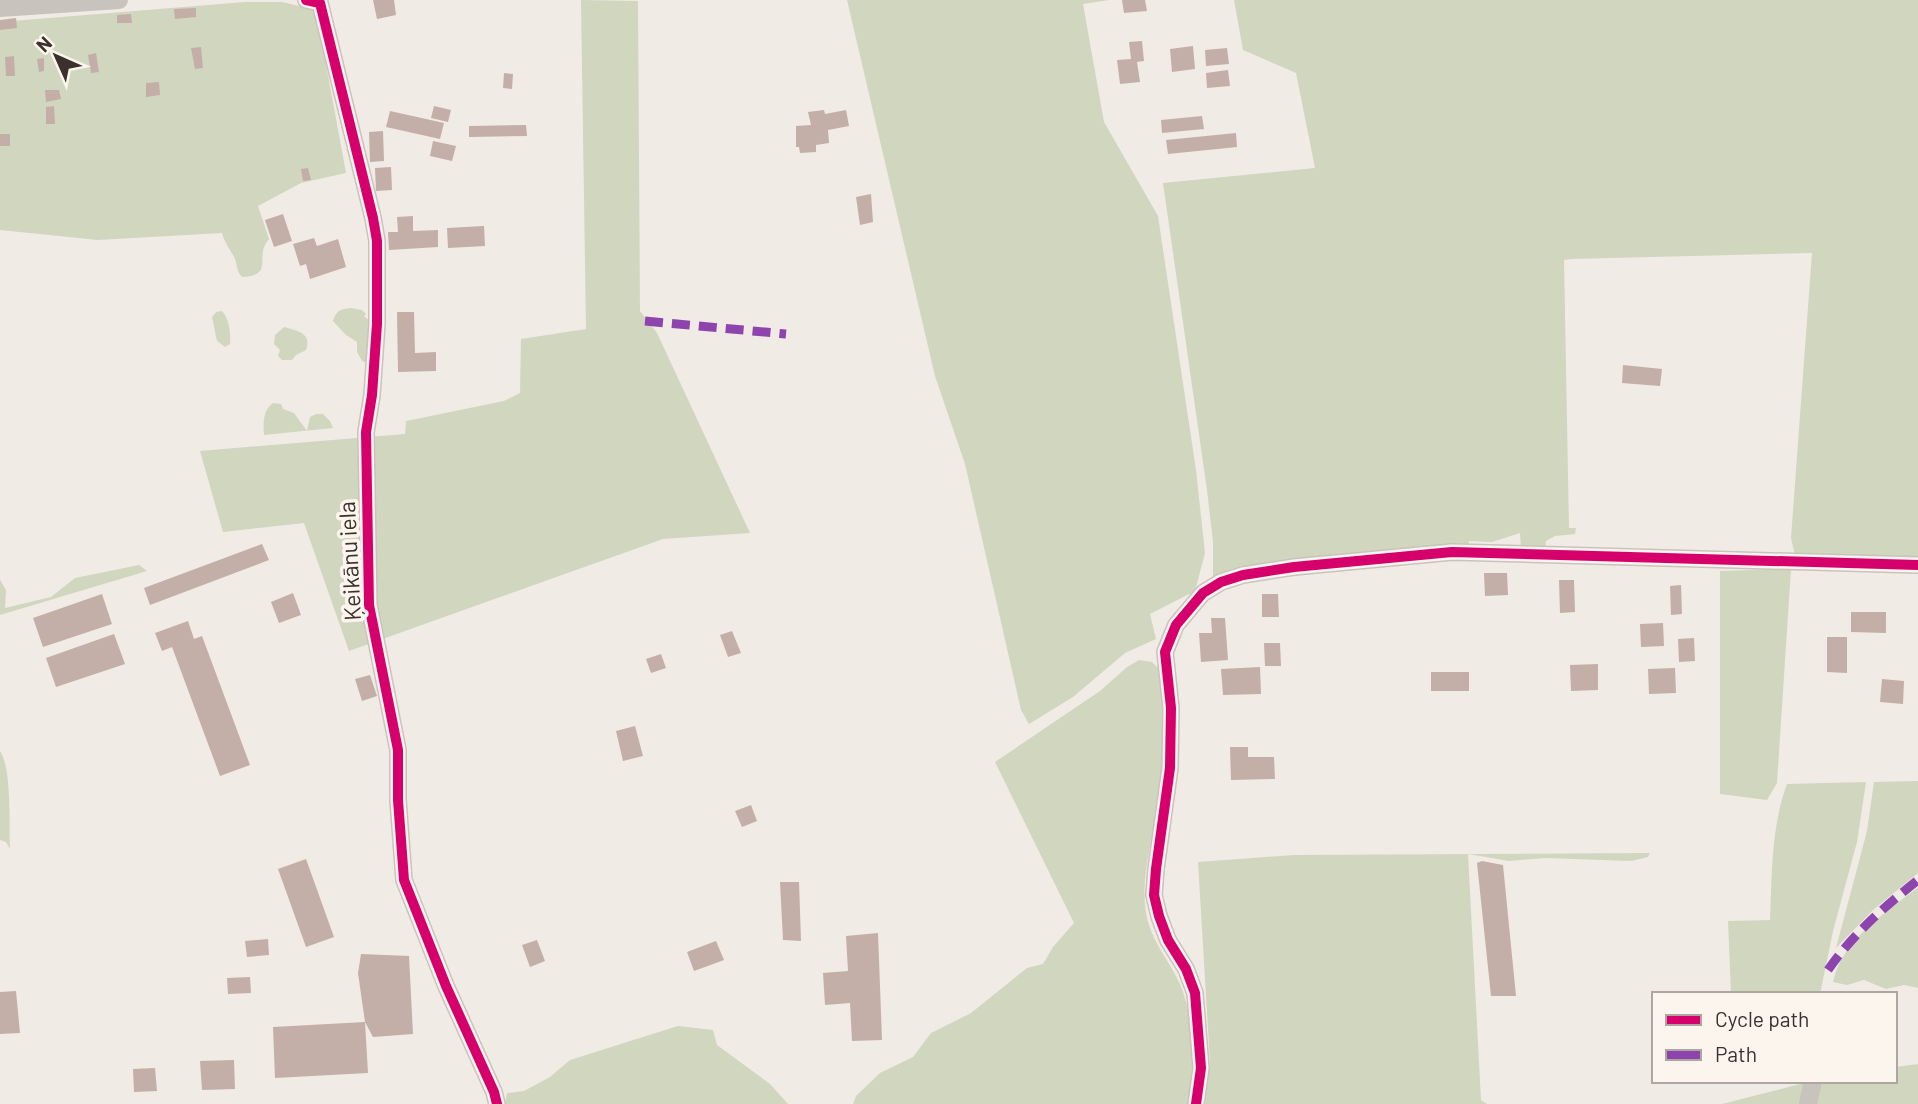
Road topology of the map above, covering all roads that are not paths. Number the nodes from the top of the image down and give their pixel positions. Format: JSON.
{"nodes":[{"id":1,"x":119,"y":0,"type":"edge"},
{"id":2,"x":313,"y":1,"type":"edge"},
{"id":3,"x":0,"y":8,"type":"edge"},
{"id":4,"x":1918,"y":565,"type":"edge"},
{"id":5,"x":1813,"y":1083,"type":"edge"},
{"id":6,"x":496,"y":1104,"type":"edge"},
{"id":7,"x":1196,"y":1104,"type":"edge"},
{"id":8,"x":1808,"y":1104,"type":"edge"}],
"edges":[{"from":1,"to":3,"type":"street"},
{"from":2,"to":6,"type":"street","name":"Ķeikānu iela"},
{"from":4,"to":7,"type":"street"},
{"from":5,"to":8,"type":"street"}]}
